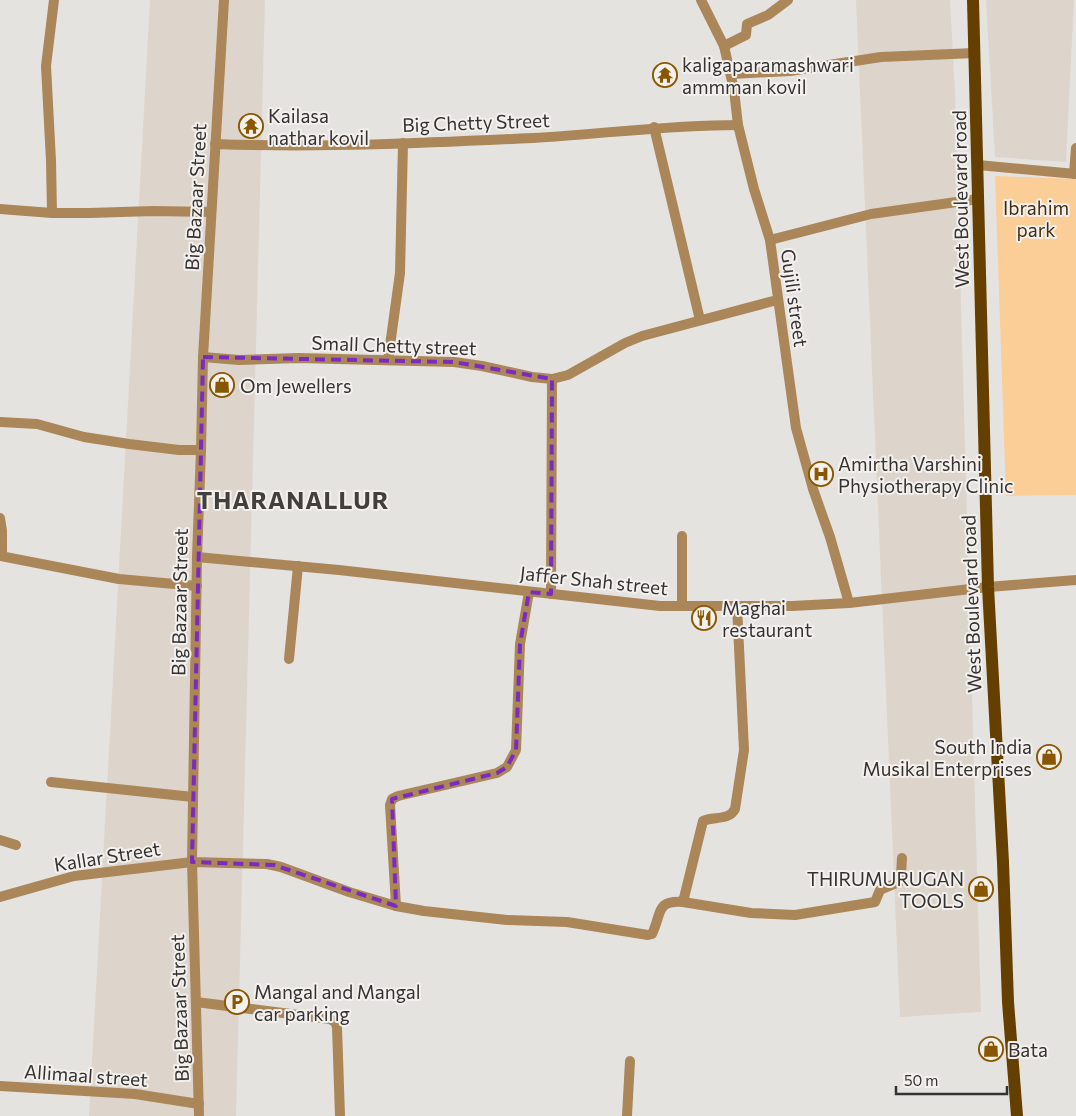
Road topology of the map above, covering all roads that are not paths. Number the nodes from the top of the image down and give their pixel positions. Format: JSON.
{"nodes":[{"id":1,"x":54,"y":0,"type":"edge"},
{"id":2,"x":224,"y":0,"type":"edge"},
{"id":3,"x":701,"y":0,"type":"edge"},
{"id":4,"x":788,"y":0,"type":"edge"},
{"id":5,"x":973,"y":0,"type":"edge"},
{"id":6,"x":724,"y":46,"type":"junction"},
{"id":7,"x":975,"y":53,"type":"junction"},
{"id":8,"x":731,"y":74,"type":"junction"},
{"id":9,"x":738,"y":125,"type":"junction"},
{"id":10,"x":654,"y":127,"type":"junction"},
{"id":11,"x":403,"y":143,"type":"junction"},
{"id":12,"x":215,"y":144,"type":"junction"},
{"id":13,"x":1076,"y":148,"type":"edge"},
{"id":14,"x":978,"y":165,"type":"junction"},
{"id":15,"x":1075,"y":174,"type":"edge"},
{"id":16,"x":978,"y":199,"type":"junction"},
{"id":17,"x":0,"y":209,"type":"edge"},
{"id":18,"x":211,"y":212,"type":"junction"},
{"id":19,"x":52,"y":213,"type":"junction"},
{"id":20,"x":770,"y":240,"type":"junction"},
{"id":21,"x":777,"y":300,"type":"junction"},
{"id":22,"x":700,"y":320,"type":"junction"},
{"id":23,"x":203,"y":357,"type":"junction"},
{"id":24,"x":388,"y":360,"type":"junction"},
{"id":25,"x":552,"y":378,"type":"junction"},
{"id":26,"x":0,"y":422,"type":"edge"},
{"id":27,"x":201,"y":450,"type":"junction"},
{"id":28,"x":0,"y":518,"type":"edge"},
{"id":29,"x":682,"y":536,"type":"dead end"},
{"id":30,"x":1,"y":555,"type":"edge"},
{"id":31,"x":197,"y":557,"type":"junction"},
{"id":32,"x":298,"y":566,"type":"junction"},
{"id":33,"x":1076,"y":580,"type":"edge"},
{"id":34,"x":198,"y":586,"type":"junction"},
{"id":35,"x":988,"y":587,"type":"junction"},
{"id":36,"x":529,"y":592,"type":"junction"},
{"id":37,"x":551,"y":594,"type":"junction"},
{"id":38,"x":849,"y":603,"type":"junction"},
{"id":39,"x":682,"y":606,"type":"junction"},
{"id":40,"x":737,"y":606,"type":"junction"},
{"id":41,"x":289,"y":659,"type":"dead end"},
{"id":42,"x":52,"y":782,"type":"dead end"},
{"id":43,"x":193,"y":797,"type":"junction"},
{"id":44,"x":0,"y":840,"type":"edge"},
{"id":45,"x":16,"y":845,"type":"dead end"},
{"id":46,"x":902,"y":858,"type":"dead end"},
{"id":47,"x":192,"y":862,"type":"junction"},
{"id":48,"x":0,"y":897,"type":"edge"},
{"id":49,"x":683,"y":902,"type":"junction"},
{"id":50,"x":396,"y":906,"type":"junction"},
{"id":51,"x":196,"y":1002,"type":"junction"},
{"id":52,"x":630,"y":1061,"type":"dead end"},
{"id":53,"x":0,"y":1086,"type":"edge"},
{"id":54,"x":199,"y":1104,"type":"junction"},
{"id":55,"x":199,"y":1116,"type":"edge"},
{"id":56,"x":340,"y":1116,"type":"edge"},
{"id":57,"x":627,"y":1116,"type":"edge"},
{"id":58,"x":1017,"y":1116,"type":"edge"}],
"edges":[{"from":1,"to":19,"type":"street"},
{"from":2,"to":12,"type":"street","name":"Big Bazaar Street"},
{"from":3,"to":6,"type":"street","name":"Gujili street"},
{"from":4,"to":6,"type":"street"},
{"from":5,"to":7,"type":"main road","name":"West Boulevard road"},
{"from":6,"to":8,"type":"street","name":"Gujili street"},
{"from":7,"to":8,"type":"street"},
{"from":7,"to":14,"type":"main road","name":"West Boulevard road"},
{"from":8,"to":9,"type":"street","name":"Gujili street"},
{"from":9,"to":10,"type":"street","name":"Big Chetty Street"},
{"from":9,"to":20,"type":"street","name":"Gujili street"},
{"from":10,"to":11,"type":"street","name":"Big Chetty Street"},
{"from":10,"to":22,"type":"street"},
{"from":11,"to":12,"type":"street","name":"Big Chetty Street"},
{"from":11,"to":24,"type":"street"},
{"from":12,"to":18,"type":"street","name":"Big Bazaar Street"},
{"from":13,"to":15,"type":"street"},
{"from":14,"to":15,"type":"street"},
{"from":14,"to":16,"type":"main road","name":"West Boulevard road"},
{"from":16,"to":20,"type":"street"},
{"from":16,"to":35,"type":"main road","name":"West Boulevard road"},
{"from":17,"to":19,"type":"street"},
{"from":18,"to":19,"type":"street"},
{"from":18,"to":23,"type":"street","name":"Big Bazaar Street"},
{"from":20,"to":21,"type":"street","name":"Gujili street"},
{"from":21,"to":22,"type":"street","name":"Small Chetty street"},
{"from":21,"to":38,"type":"street","name":"Gujili street"},
{"from":22,"to":25,"type":"street","name":"Small Chetty street"},
{"from":23,"to":24,"type":"street","name":"Small Chetty street"},
{"from":23,"to":27,"type":"street","name":"Big Bazaar Street"},
{"from":24,"to":25,"type":"street","name":"Small Chetty street"},
{"from":25,"to":37,"type":"street"},
{"from":26,"to":27,"type":"street"},
{"from":27,"to":31,"type":"street","name":"Big Bazaar Street"},
{"from":28,"to":30,"type":"street"},
{"from":29,"to":39,"type":"street"},
{"from":30,"to":34,"type":"street"},
{"from":31,"to":32,"type":"street","name":"Jaffer Shah street"},
{"from":31,"to":34,"type":"street","name":"Big Bazaar Street"},
{"from":32,"to":36,"type":"street","name":"Jaffer Shah street"},
{"from":32,"to":41,"type":"street"},
{"from":33,"to":35,"type":"street","name":"Jaffer Shah street"},
{"from":34,"to":43,"type":"street","name":"Big Bazaar Street"},
{"from":35,"to":38,"type":"street","name":"Jaffer Shah street"},
{"from":35,"to":58,"type":"main road","name":"West Boulevard road"},
{"from":36,"to":37,"type":"street","name":"Jaffer Shah street"},
{"from":36,"to":50,"type":"street"},
{"from":37,"to":39,"type":"street","name":"Jaffer Shah street"},
{"from":38,"to":40,"type":"street","name":"Jaffer Shah street"},
{"from":39,"to":40,"type":"street","name":"Jaffer Shah street"},
{"from":40,"to":49,"type":"street"},
{"from":42,"to":43,"type":"street"},
{"from":43,"to":47,"type":"street","name":"Big Bazaar Street"},
{"from":44,"to":45,"type":"street"},
{"from":46,"to":49,"type":"street"},
{"from":47,"to":48,"type":"street","name":"Kallar Street"},
{"from":47,"to":50,"type":"street","name":"Kallar Street"},
{"from":47,"to":51,"type":"street","name":"Big Bazaar Street"},
{"from":49,"to":50,"type":"street","name":"Kallar Street"},
{"from":51,"to":54,"type":"street","name":"Big Bazaar Street"},
{"from":51,"to":56,"type":"street"},
{"from":52,"to":57,"type":"street"},
{"from":53,"to":54,"type":"street","name":"Allimaal street"},
{"from":54,"to":55,"type":"street","name":"Big Bazaar Street"}]}
